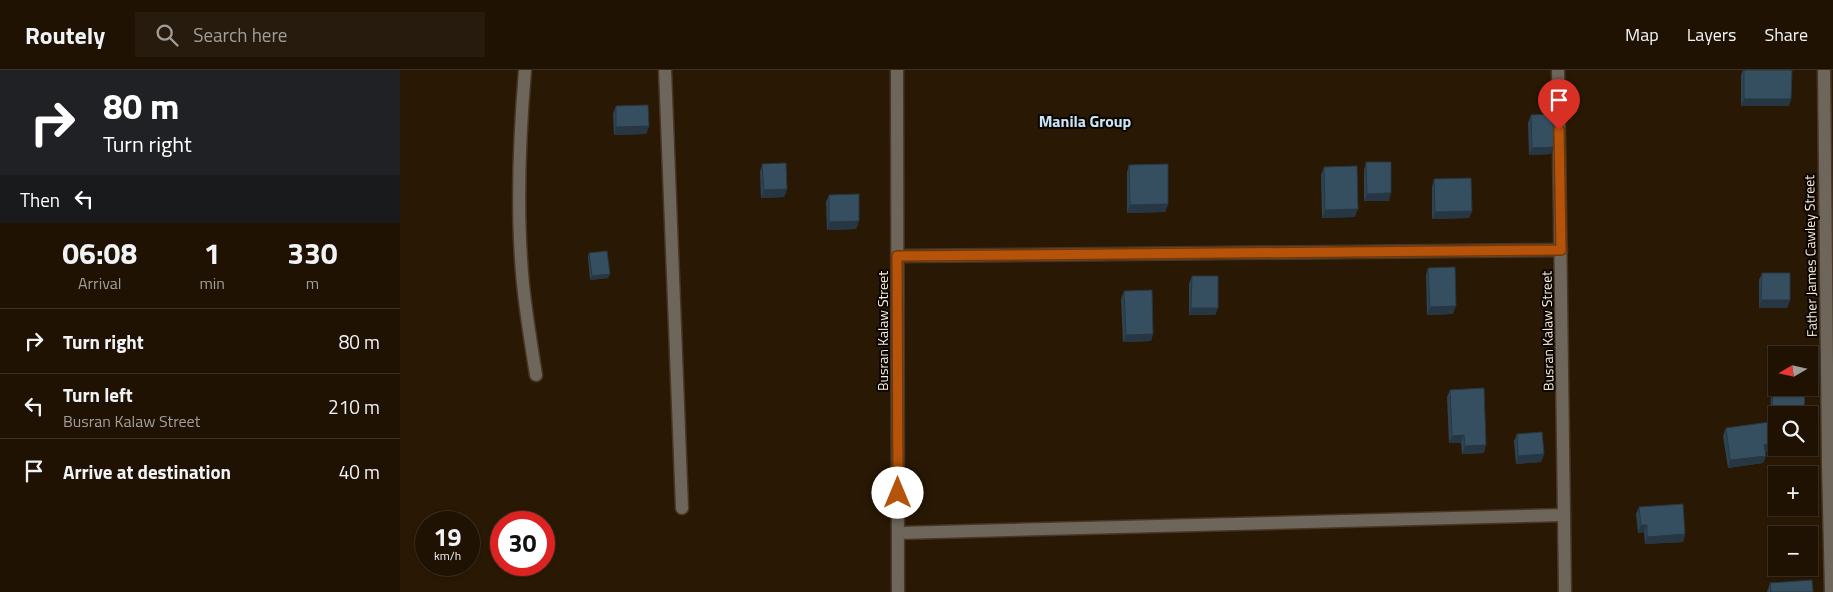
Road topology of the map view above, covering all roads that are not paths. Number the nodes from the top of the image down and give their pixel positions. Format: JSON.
{"nodes":[{"id":1,"x":525,"y":70,"type":"edge"},
{"id":2,"x":664,"y":70,"type":"edge"},
{"id":3,"x":897,"y":70,"type":"edge"},
{"id":4,"x":1558,"y":70,"type":"edge"},
{"id":5,"x":1824,"y":70,"type":"edge"},
{"id":6,"x":1561,"y":250,"type":"junction"},
{"id":7,"x":897,"y":256,"type":"junction"},
{"id":8,"x":536,"y":375,"type":"dead end"},
{"id":9,"x":1830,"y":465,"type":"edge"},
{"id":10,"x":682,"y":508,"type":"dead end"},
{"id":11,"x":1564,"y":515,"type":"junction"},
{"id":12,"x":899,"y":533,"type":"junction"},
{"id":13,"x":898,"y":592,"type":"edge"},
{"id":14,"x":1565,"y":592,"type":"edge"},
{"id":15,"x":1831,"y":592,"type":"edge"}],
"edges":[{"from":1,"to":8,"type":"street"},
{"from":2,"to":10,"type":"street"},
{"from":3,"to":7,"type":"street","name":"Busran Kalaw Street"},
{"from":4,"to":6,"type":"street","name":"Busran Kalaw Street"},
{"from":5,"to":9,"type":"street","name":"Father James Cawley Street"},
{"from":6,"to":7,"type":"street"},
{"from":6,"to":11,"type":"street","name":"Busran Kalaw Street"},
{"from":7,"to":12,"type":"street","name":"Busran Kalaw Street"},
{"from":9,"to":15,"type":"street","name":"Father James Cawley Street"},
{"from":11,"to":12,"type":"street"},
{"from":11,"to":14,"type":"street","name":"Busran Kalaw Street"},
{"from":12,"to":13,"type":"street","name":"Busran Kalaw Street"}]}
